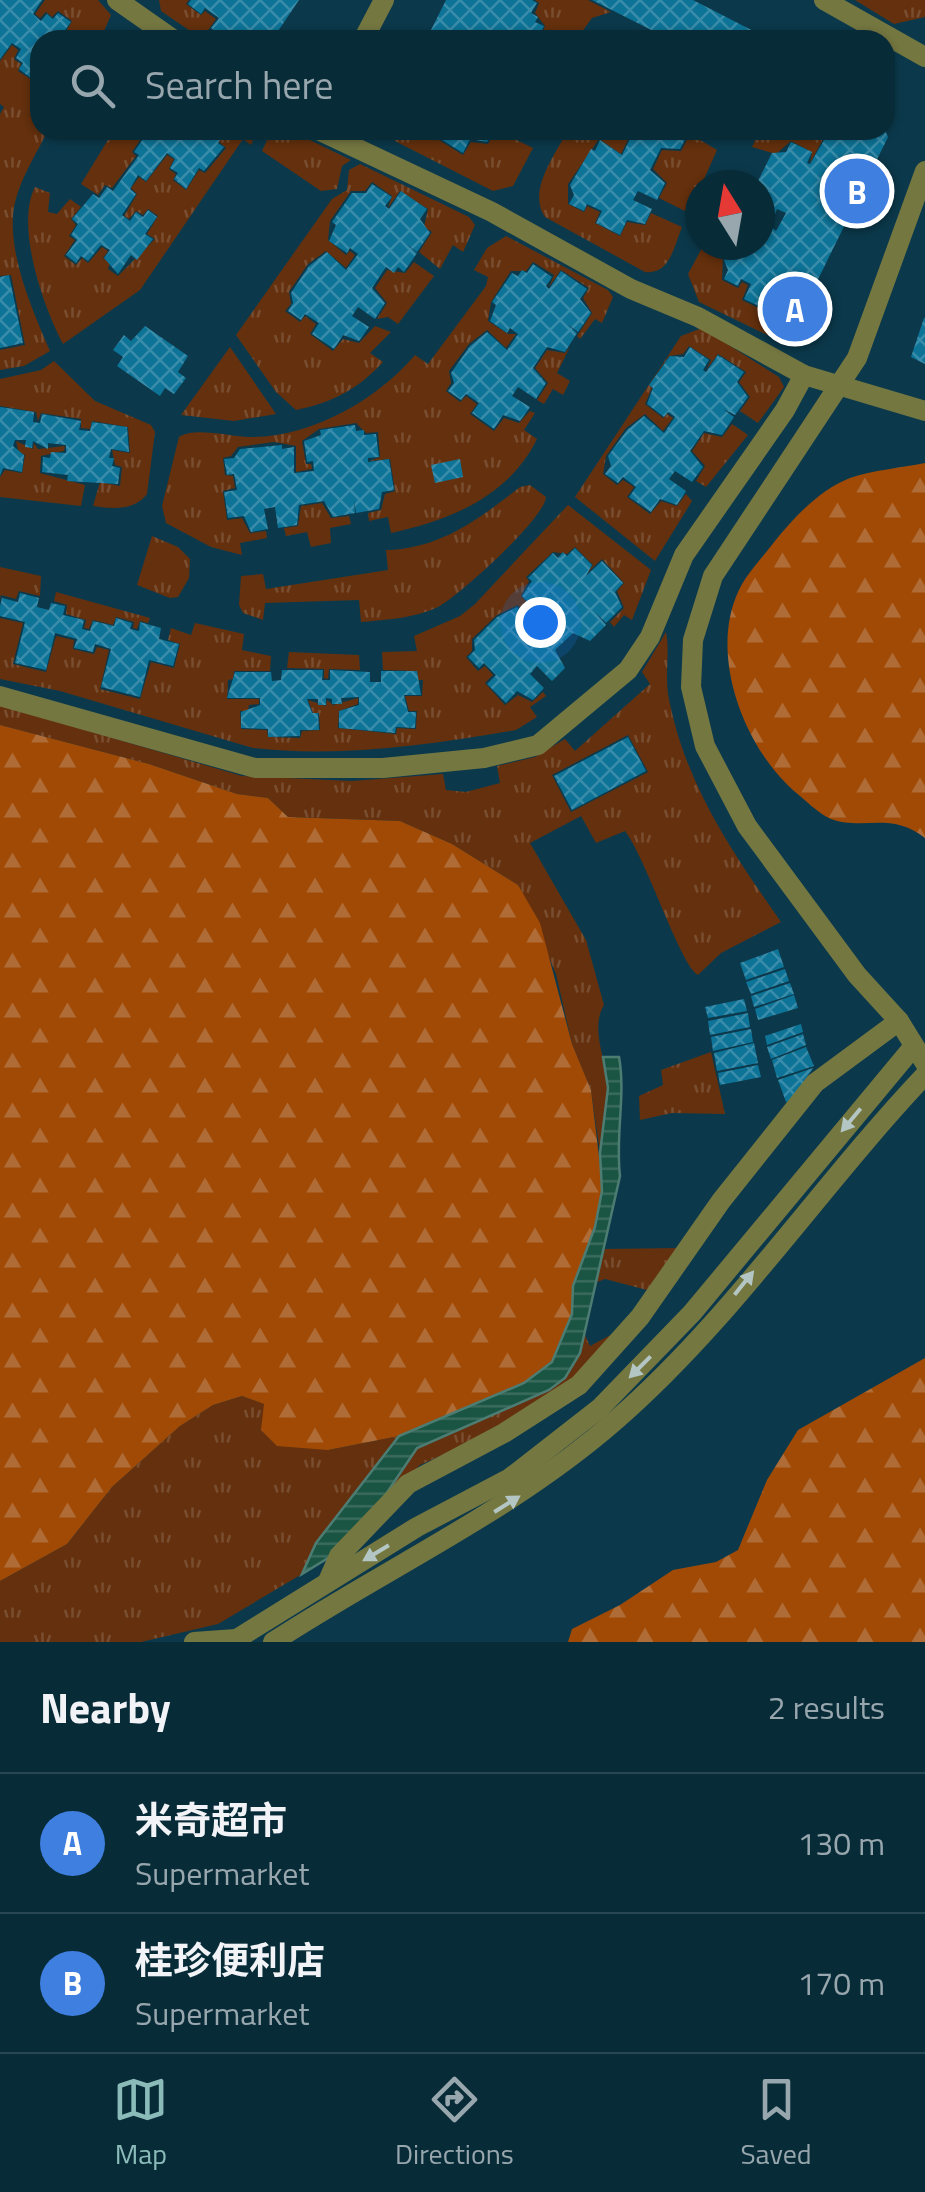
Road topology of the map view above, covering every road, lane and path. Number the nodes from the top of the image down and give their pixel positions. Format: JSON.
{"nodes":[{"id":1,"x":117,"y":0,"type":"edge"},
{"id":2,"x":384,"y":0,"type":"edge"},
{"id":3,"x":824,"y":0,"type":"edge"},
{"id":4,"x":160,"y":30,"type":"edge"},
{"id":5,"x":368,"y":30,"type":"edge"},
{"id":6,"x":878,"y":30,"type":"edge"},
{"id":7,"x":895,"y":39,"type":"edge"},
{"id":8,"x":925,"y":56,"type":"edge"},
{"id":9,"x":339,"y":140,"type":"edge"},
{"id":10,"x":925,"y":171,"type":"edge"},
{"id":11,"x":804,"y":375,"type":"junction"},
{"id":12,"x":841,"y":385,"type":"junction"},
{"id":13,"x":925,"y":411,"type":"edge"},
{"id":14,"x":0,"y":696,"type":"edge"},
{"id":15,"x":899,"y":1021,"type":"junction"},
{"id":16,"x":920,"y":1054,"type":"edge"},
{"id":17,"x":925,"y":1075,"type":"edge"},
{"id":18,"x":328,"y":1581,"type":"junction"},
{"id":19,"x":234,"y":1641,"type":"edge"},
{"id":20,"x":194,"y":1642,"type":"edge"},
{"id":21,"x":273,"y":1642,"type":"edge"}],
"edges":[{"from":1,"to":4,"type":"street"},
{"from":2,"to":5,"type":"street"},
{"from":3,"to":6,"type":"street"},
{"from":7,"to":8,"type":"street"},
{"from":9,"to":11,"type":"street"},
{"from":10,"to":12,"type":"street"},
{"from":11,"to":12,"type":"street"},
{"from":11,"to":14,"type":"street"},
{"from":12,"to":13,"type":"street"},
{"from":12,"to":15,"type":"street"},
{"from":15,"to":16,"type":"street"},
{"from":15,"to":18,"type":"street"},
{"from":16,"to":18,"type":"street","one_way":true},
{"from":21,"to":17,"type":"street","one_way":true},
{"from":18,"to":19,"type":"street"},
{"from":19,"to":20,"type":"street"}]}
